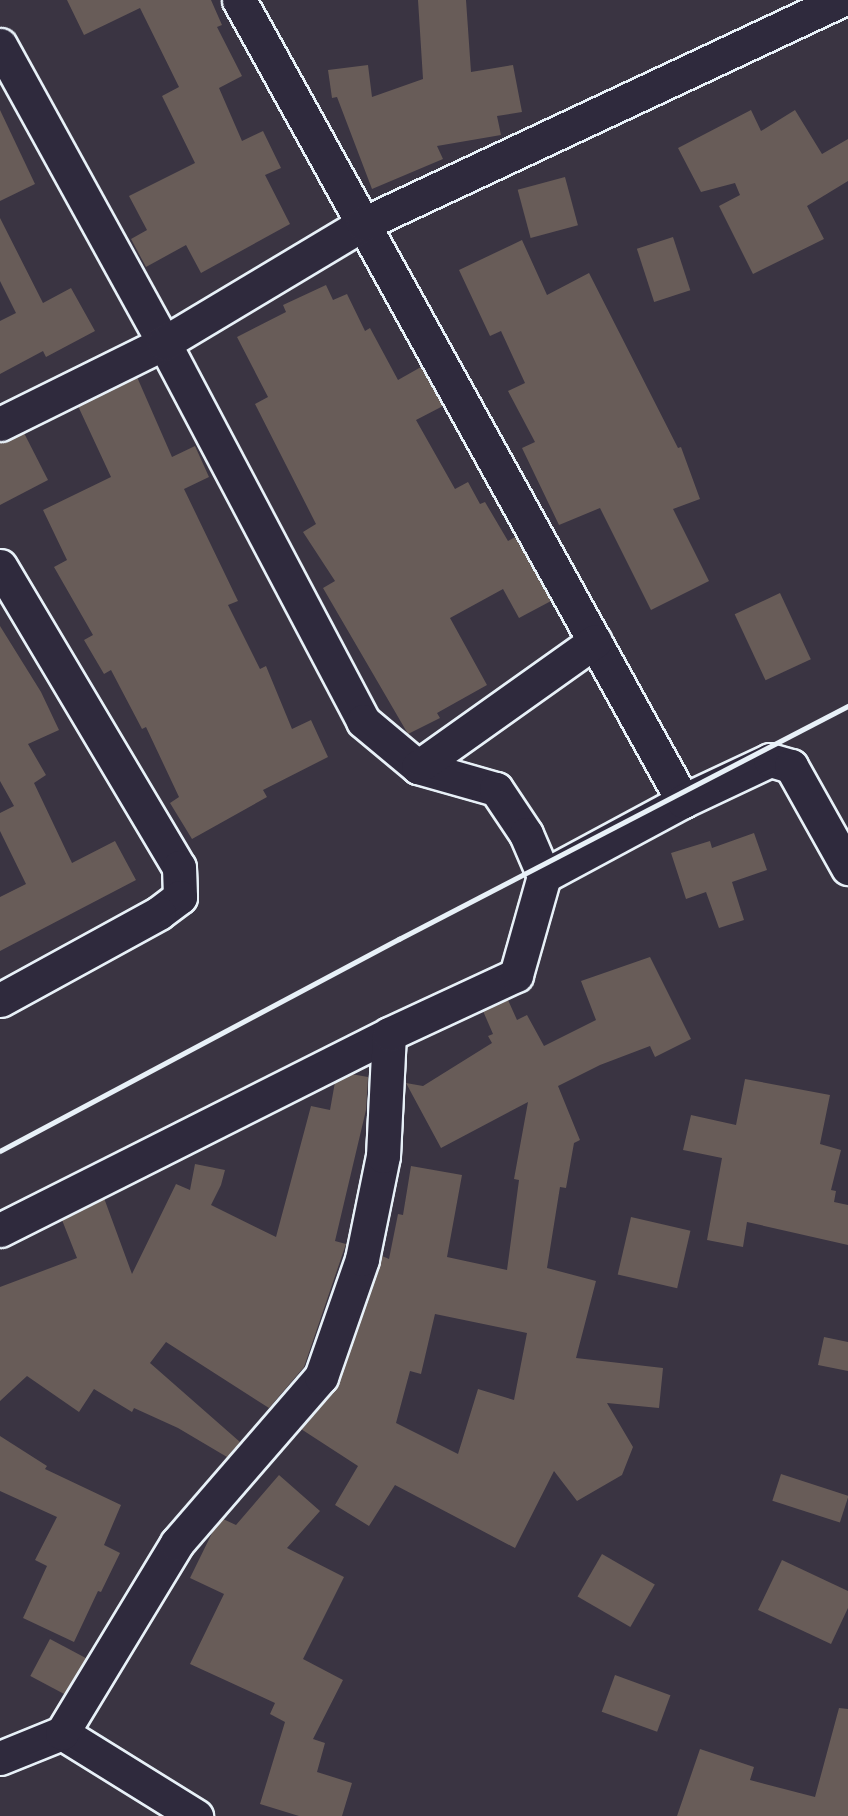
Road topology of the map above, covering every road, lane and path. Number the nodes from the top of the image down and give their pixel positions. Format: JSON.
{"nodes":[{"id":1,"x":239,"y":0,"type":"edge"},
{"id":2,"x":841,"y":0,"type":"edge"},
{"id":3,"x":0,"y":45,"type":"edge"},
{"id":4,"x":363,"y":224,"type":"junction"},
{"id":5,"x":164,"y":343,"type":"junction"},
{"id":6,"x":0,"y":424,"type":"edge"},
{"id":7,"x":0,"y":566,"type":"edge"},
{"id":8,"x":595,"y":641,"type":"junction"},
{"id":9,"x":418,"y":767,"type":"junction"},
{"id":10,"x":683,"y":801,"type":"junction"},
{"id":11,"x":848,"y":868,"type":"edge"},
{"id":12,"x":544,"y":876,"type":"junction"},
{"id":13,"x":0,"y":1000,"type":"edge"},
{"id":14,"x":389,"y":1034,"type":"junction"},
{"id":15,"x":0,"y":1230,"type":"edge"},
{"id":16,"x":62,"y":1733,"type":"junction"},
{"id":17,"x":0,"y":1758,"type":"edge"},
{"id":18,"x":196,"y":1816,"type":"edge"}],
"edges":[{"from":1,"to":4,"type":"street"},
{"from":2,"to":4,"type":"street"},
{"from":3,"to":5,"type":"street"},
{"from":4,"to":5,"type":"street"},
{"from":4,"to":8,"type":"street"},
{"from":5,"to":6,"type":"street"},
{"from":5,"to":9,"type":"street"},
{"from":7,"to":13,"type":"street"},
{"from":8,"to":9,"type":"street"},
{"from":8,"to":10,"type":"street"},
{"from":9,"to":12,"type":"street"},
{"from":10,"to":11,"type":"street"},
{"from":10,"to":12,"type":"street"},
{"from":12,"to":14,"type":"street"},
{"from":14,"to":15,"type":"street"},
{"from":14,"to":16,"type":"street"},
{"from":16,"to":17,"type":"street"},
{"from":16,"to":18,"type":"street"}]}
